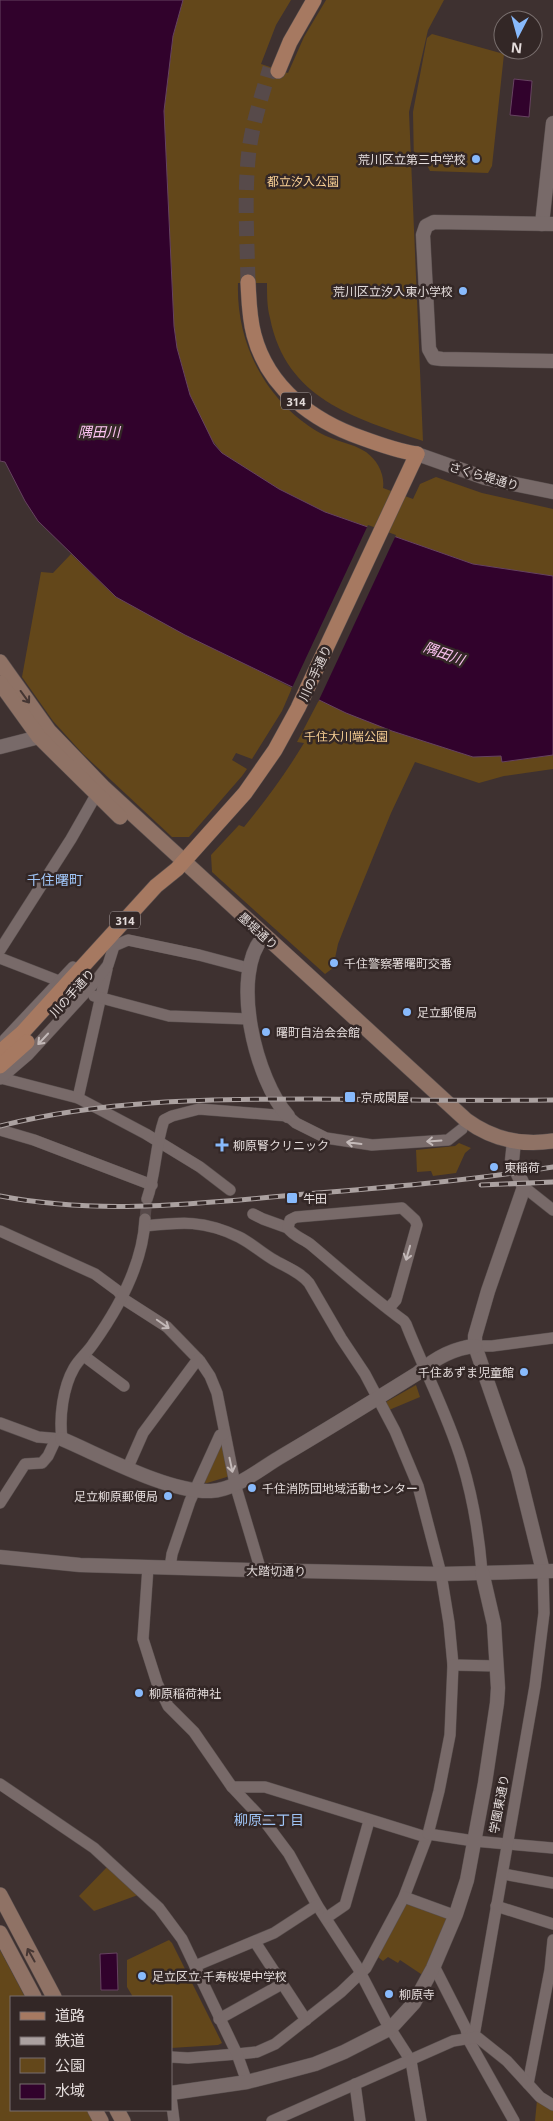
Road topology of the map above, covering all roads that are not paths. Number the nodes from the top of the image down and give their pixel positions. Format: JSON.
{"nodes":[{"id":1,"x":304,"y":0,"type":"edge"},
{"id":2,"x":314,"y":0,"type":"edge"},
{"id":3,"x":553,"y":123,"type":"edge"},
{"id":4,"x":548,"y":224,"type":"edge"},
{"id":5,"x":252,"y":281,"type":"tunnel mouth"},
{"id":6,"x":553,"y":361,"type":"edge"},
{"id":7,"x":417,"y":454,"type":"junction"},
{"id":8,"x":553,"y":492,"type":"edge"},
{"id":9,"x":0,"y":662,"type":"edge"},
{"id":10,"x":0,"y":683,"type":"edge"},
{"id":11,"x":44,"y":734,"type":"junction"},
{"id":12,"x":0,"y":747,"type":"edge"},
{"id":13,"x":96,"y":795,"type":"junction"},
{"id":14,"x":180,"y":866,"type":"junction"},
{"id":15,"x":261,"y":939,"type":"junction"},
{"id":16,"x":111,"y":943,"type":"junction"},
{"id":17,"x":0,"y":950,"type":"edge"},
{"id":18,"x":0,"y":958,"type":"edge"},
{"id":19,"x":108,"y":965,"type":"junction"},
{"id":20,"x":248,"y":968,"type":"junction"},
{"id":21,"x":59,"y":981,"type":"junction"},
{"id":22,"x":82,"y":982,"type":"junction"},
{"id":23,"x":101,"y":999,"type":"junction"},
{"id":24,"x":249,"y":1019,"type":"junction"},
{"id":25,"x":0,"y":1044,"type":"edge"},
{"id":26,"x":0,"y":1052,"type":"edge"},
{"id":27,"x":0,"y":1074,"type":"edge"},
{"id":28,"x":78,"y":1098,"type":"junction"},
{"id":29,"x":288,"y":1116,"type":"junction"},
{"id":30,"x":462,"y":1129,"type":"junction"},
{"id":31,"x":0,"y":1130,"type":"edge"},
{"id":32,"x":157,"y":1140,"type":"junction"},
{"id":33,"x":553,"y":1141,"type":"edge"},
{"id":34,"x":513,"y":1146,"type":"junction"},
{"id":35,"x":553,"y":1150,"type":"edge"},
{"id":36,"x":152,"y":1184,"type":"junction"},
{"id":37,"x":524,"y":1187,"type":"junction"},
{"id":38,"x":230,"y":1190,"type":"dead end"},
{"id":39,"x":147,"y":1200,"type":"tunnel mouth"},
{"id":40,"x":553,"y":1210,"type":"edge"},
{"id":41,"x":253,"y":1214,"type":"dead end"},
{"id":42,"x":288,"y":1228,"type":"junction"},
{"id":43,"x":0,"y":1231,"type":"edge"},
{"id":44,"x":123,"y":1297,"type":"junction"},
{"id":45,"x":388,"y":1309,"type":"junction"},
{"id":46,"x":553,"y":1338,"type":"edge"},
{"id":47,"x":476,"y":1346,"type":"junction"},
{"id":48,"x":84,"y":1356,"type":"junction"},
{"id":49,"x":198,"y":1359,"type":"junction"},
{"id":50,"x":424,"y":1368,"type":"junction"},
{"id":51,"x":124,"y":1386,"type":"dead end"},
{"id":52,"x":377,"y":1398,"type":"junction"},
{"id":53,"x":0,"y":1424,"type":"edge"},
{"id":54,"x":224,"y":1434,"type":"junction"},
{"id":55,"x":59,"y":1439,"type":"junction"},
{"id":56,"x":128,"y":1467,"type":"junction"},
{"id":57,"x":235,"y":1484,"type":"junction"},
{"id":58,"x":194,"y":1490,"type":"junction"},
{"id":59,"x":0,"y":1503,"type":"edge"},
{"id":60,"x":0,"y":1557,"type":"edge"},
{"id":61,"x":148,"y":1567,"type":"junction"},
{"id":62,"x":170,"y":1568,"type":"junction"},
{"id":63,"x":262,"y":1570,"type":"junction"},
{"id":64,"x":548,"y":1571,"type":"edge"},
{"id":65,"x":482,"y":1572,"type":"junction"},
{"id":66,"x":442,"y":1574,"type":"junction"},
{"id":67,"x":541,"y":1643,"type":"junction"},
{"id":68,"x":553,"y":1645,"type":"edge"},
{"id":69,"x":453,"y":1666,"type":"junction"},
{"id":70,"x":497,"y":1666,"type":"junction"},
{"id":71,"x":0,"y":1784,"type":"edge"},
{"id":72,"x":232,"y":1787,"type":"junction"},
{"id":73,"x":370,"y":1821,"type":"junction"},
{"id":74,"x":427,"y":1835,"type":"junction"},
{"id":75,"x":474,"y":1840,"type":"junction"},
{"id":76,"x":506,"y":1844,"type":"junction"},
{"id":77,"x":553,"y":1848,"type":"edge"},
{"id":78,"x":503,"y":1874,"type":"junction"},
{"id":79,"x":553,"y":1883,"type":"edge"},
{"id":80,"x":0,"y":1895,"type":"edge"},
{"id":81,"x":404,"y":1896,"type":"junction"},
{"id":82,"x":317,"y":1905,"type":"junction"},
{"id":83,"x":496,"y":1906,"type":"junction"},
{"id":84,"x":456,"y":1916,"type":"junction"},
{"id":85,"x":326,"y":1918,"type":"junction"},
{"id":86,"x":553,"y":1924,"type":"edge"},
{"id":87,"x":0,"y":1933,"type":"edge"},
{"id":88,"x":553,"y":1940,"type":"edge"},
{"id":89,"x":255,"y":1942,"type":"junction"},
{"id":90,"x":195,"y":1966,"type":"junction"},
{"id":91,"x":433,"y":1968,"type":"junction"},
{"id":92,"x":361,"y":1974,"type":"junction"},
{"id":93,"x":282,"y":1984,"type":"junction"},
{"id":94,"x":33,"y":1996,"type":"edge"},
{"id":95,"x":53,"y":1996,"type":"edge"},
{"id":96,"x":219,"y":2019,"type":"junction"},
{"id":97,"x":306,"y":2020,"type":"junction"},
{"id":98,"x":390,"y":2028,"type":"junction"},
{"id":99,"x":468,"y":2039,"type":"junction"},
{"id":100,"x":237,"y":2054,"type":"junction"},
{"id":101,"x":172,"y":2057,"type":"edge"},
{"id":102,"x":411,"y":2061,"type":"junction"},
{"id":103,"x":248,"y":2082,"type":"junction"},
{"id":104,"x":355,"y":2084,"type":"junction"},
{"id":105,"x":528,"y":2084,"type":"junction"},
{"id":106,"x":172,"y":2093,"type":"edge"},
{"id":107,"x":172,"y":2105,"type":"edge"},
{"id":108,"x":553,"y":2105,"type":"edge"},
{"id":109,"x":174,"y":2121,"type":"edge"},
{"id":110,"x":274,"y":2121,"type":"edge"},
{"id":111,"x":360,"y":2121,"type":"edge"},
{"id":112,"x":421,"y":2121,"type":"edge"},
{"id":113,"x":514,"y":2121,"type":"edge"}],
"edges":[{"from":1,"to":2,"type":"main road"},
{"from":3,"to":4,"type":"street"},
{"from":4,"to":6,"type":"street"},
{"from":5,"to":7,"type":"main road","number":"314"},
{"from":7,"to":8,"type":"street","name":"さくら堤通り"},
{"from":7,"to":14,"type":"main road","name":"川の手通り","number":"314"},
{"from":9,"to":11,"type":"main road","name":"墨堤通り","one_way":true},
{"from":10,"to":11,"type":"main road","name":"墨堤通り"},
{"from":11,"to":12,"type":"street"},
{"from":11,"to":13,"type":"main road","name":"墨堤通り"},
{"from":11,"to":14,"type":"main road","name":"墨堤通り"},
{"from":13,"to":14,"type":"main road","name":"墨堤通り"},
{"from":13,"to":17,"type":"street"},
{"from":14,"to":15,"type":"main road","name":"墨堤通り"},
{"from":14,"to":16,"type":"main road","name":"川の手通り","number":"314"},
{"from":15,"to":20,"type":"street"},
{"from":15,"to":30,"type":"main road","name":"墨堤通り"},
{"from":15,"to":34,"type":"main road","name":"墨堤通り"},
{"from":16,"to":19,"type":"street"},
{"from":16,"to":20,"type":"street"},
{"from":16,"to":21,"type":"street"},
{"from":16,"to":22,"type":"main road","name":"川の手通り","number":"314"},
{"from":18,"to":21,"type":"street"},
{"from":19,"to":22,"type":"street"},
{"from":19,"to":23,"type":"street"},
{"from":20,"to":24,"type":"street"},
{"from":21,"to":25,"type":"street"},
{"from":22,"to":23,"type":"street"},
{"from":22,"to":26,"type":"main road","name":"川の手通り","number":"314"},
{"from":22,"to":27,"type":"main road","name":"川の手通り","number":"314","one_way":true},
{"from":23,"to":24,"type":"street"},
{"from":23,"to":28,"type":"street"},
{"from":24,"to":29,"type":"street"},
{"from":27,"to":28,"type":"street"},
{"from":28,"to":32,"type":"street"},
{"from":30,"to":29,"type":"street","one_way":true},
{"from":29,"to":32,"type":"street"},
{"from":30,"to":34,"type":"main road","name":"墨堤通り"},
{"from":31,"to":36,"type":"street"},
{"from":32,"to":36,"type":"street"},
{"from":32,"to":38,"type":"street"},
{"from":33,"to":34,"type":"main road","name":"墨堤通り"},
{"from":34,"to":35,"type":"main road","name":"墨堤通り"},
{"from":34,"to":37,"type":"street"},
{"from":36,"to":39,"type":"street"},
{"from":37,"to":40,"type":"street"},
{"from":37,"to":47,"type":"street"},
{"from":41,"to":42,"type":"street"},
{"from":42,"to":45,"type":"street"},
{"from":42,"to":45,"type":"street","one_way":true},
{"from":43,"to":44,"type":"street"},
{"from":44,"to":48,"type":"street"},
{"from":44,"to":49,"type":"street","one_way":true},
{"from":44,"to":52,"type":"street"},
{"from":45,"to":50,"type":"street"},
{"from":46,"to":47,"type":"street"},
{"from":47,"to":50,"type":"street"},
{"from":47,"to":64,"type":"street"},
{"from":48,"to":51,"type":"street"},
{"from":48,"to":55,"type":"street"},
{"from":49,"to":54,"type":"street"},
{"from":49,"to":56,"type":"street"},
{"from":50,"to":52,"type":"street"},
{"from":50,"to":65,"type":"street"},
{"from":52,"to":57,"type":"street"},
{"from":52,"to":66,"type":"street"},
{"from":53,"to":55,"type":"street"},
{"from":54,"to":57,"type":"street","one_way":true},
{"from":54,"to":58,"type":"street"},
{"from":55,"to":56,"type":"street"},
{"from":55,"to":59,"type":"street"},
{"from":56,"to":58,"type":"street"},
{"from":57,"to":58,"type":"street"},
{"from":57,"to":63,"type":"street"},
{"from":58,"to":62,"type":"street"},
{"from":60,"to":61,"type":"street","name":"大踏切通り"},
{"from":61,"to":62,"type":"street","name":"大踏切通り"},
{"from":61,"to":72,"type":"street"},
{"from":62,"to":63,"type":"street","name":"大踏切通り"},
{"from":63,"to":66,"type":"street","name":"大踏切通り"},
{"from":64,"to":65,"type":"street","name":"大踏切通り"},
{"from":64,"to":67,"type":"street","name":"学園東通り"},
{"from":65,"to":66,"type":"street","name":"大踏切通り"},
{"from":65,"to":70,"type":"street"},
{"from":66,"to":69,"type":"street"},
{"from":67,"to":68,"type":"street"},
{"from":67,"to":76,"type":"street","name":"学園東通り"},
{"from":69,"to":70,"type":"street"},
{"from":69,"to":74,"type":"street"},
{"from":70,"to":75,"type":"street"},
{"from":71,"to":90,"type":"street"},
{"from":72,"to":73,"type":"street"},
{"from":72,"to":82,"type":"street"},
{"from":73,"to":74,"type":"street"},
{"from":73,"to":85,"type":"street"},
{"from":74,"to":75,"type":"street"},
{"from":74,"to":81,"type":"street"},
{"from":75,"to":76,"type":"street"},
{"from":75,"to":84,"type":"street"},
{"from":76,"to":77,"type":"street"},
{"from":76,"to":78,"type":"street","name":"学園東通り"},
{"from":78,"to":79,"type":"street"},
{"from":78,"to":83,"type":"street","name":"学園東通り"},
{"from":95,"to":80,"type":"main road","one_way":true},
{"from":81,"to":84,"type":"street"},
{"from":81,"to":92,"type":"street"},
{"from":82,"to":85,"type":"street"},
{"from":82,"to":89,"type":"street"},
{"from":83,"to":86,"type":"street"},
{"from":83,"to":99,"type":"street","name":"学園東通り"},
{"from":84,"to":91,"type":"street"},
{"from":85,"to":92,"type":"street"},
{"from":87,"to":94,"type":"main road"},
{"from":88,"to":105,"type":"street"},
{"from":89,"to":90,"type":"street"},
{"from":89,"to":93,"type":"street"},
{"from":90,"to":96,"type":"street"},
{"from":91,"to":98,"type":"street"},
{"from":91,"to":99,"type":"street"},
{"from":92,"to":97,"type":"street"},
{"from":92,"to":98,"type":"street"},
{"from":93,"to":96,"type":"street"},
{"from":93,"to":97,"type":"street"},
{"from":96,"to":100,"type":"street"},
{"from":97,"to":100,"type":"street"},
{"from":98,"to":102,"type":"street"},
{"from":98,"to":103,"type":"street"},
{"from":99,"to":102,"type":"street"},
{"from":99,"to":105,"type":"street"},
{"from":99,"to":113,"type":"street"},
{"from":100,"to":101,"type":"street"},
{"from":100,"to":103,"type":"street"},
{"from":102,"to":104,"type":"street"},
{"from":102,"to":112,"type":"street"},
{"from":103,"to":106,"type":"street"},
{"from":104,"to":110,"type":"street"},
{"from":104,"to":111,"type":"street"},
{"from":105,"to":108,"type":"street"},
{"from":107,"to":109,"type":"street"}]}
